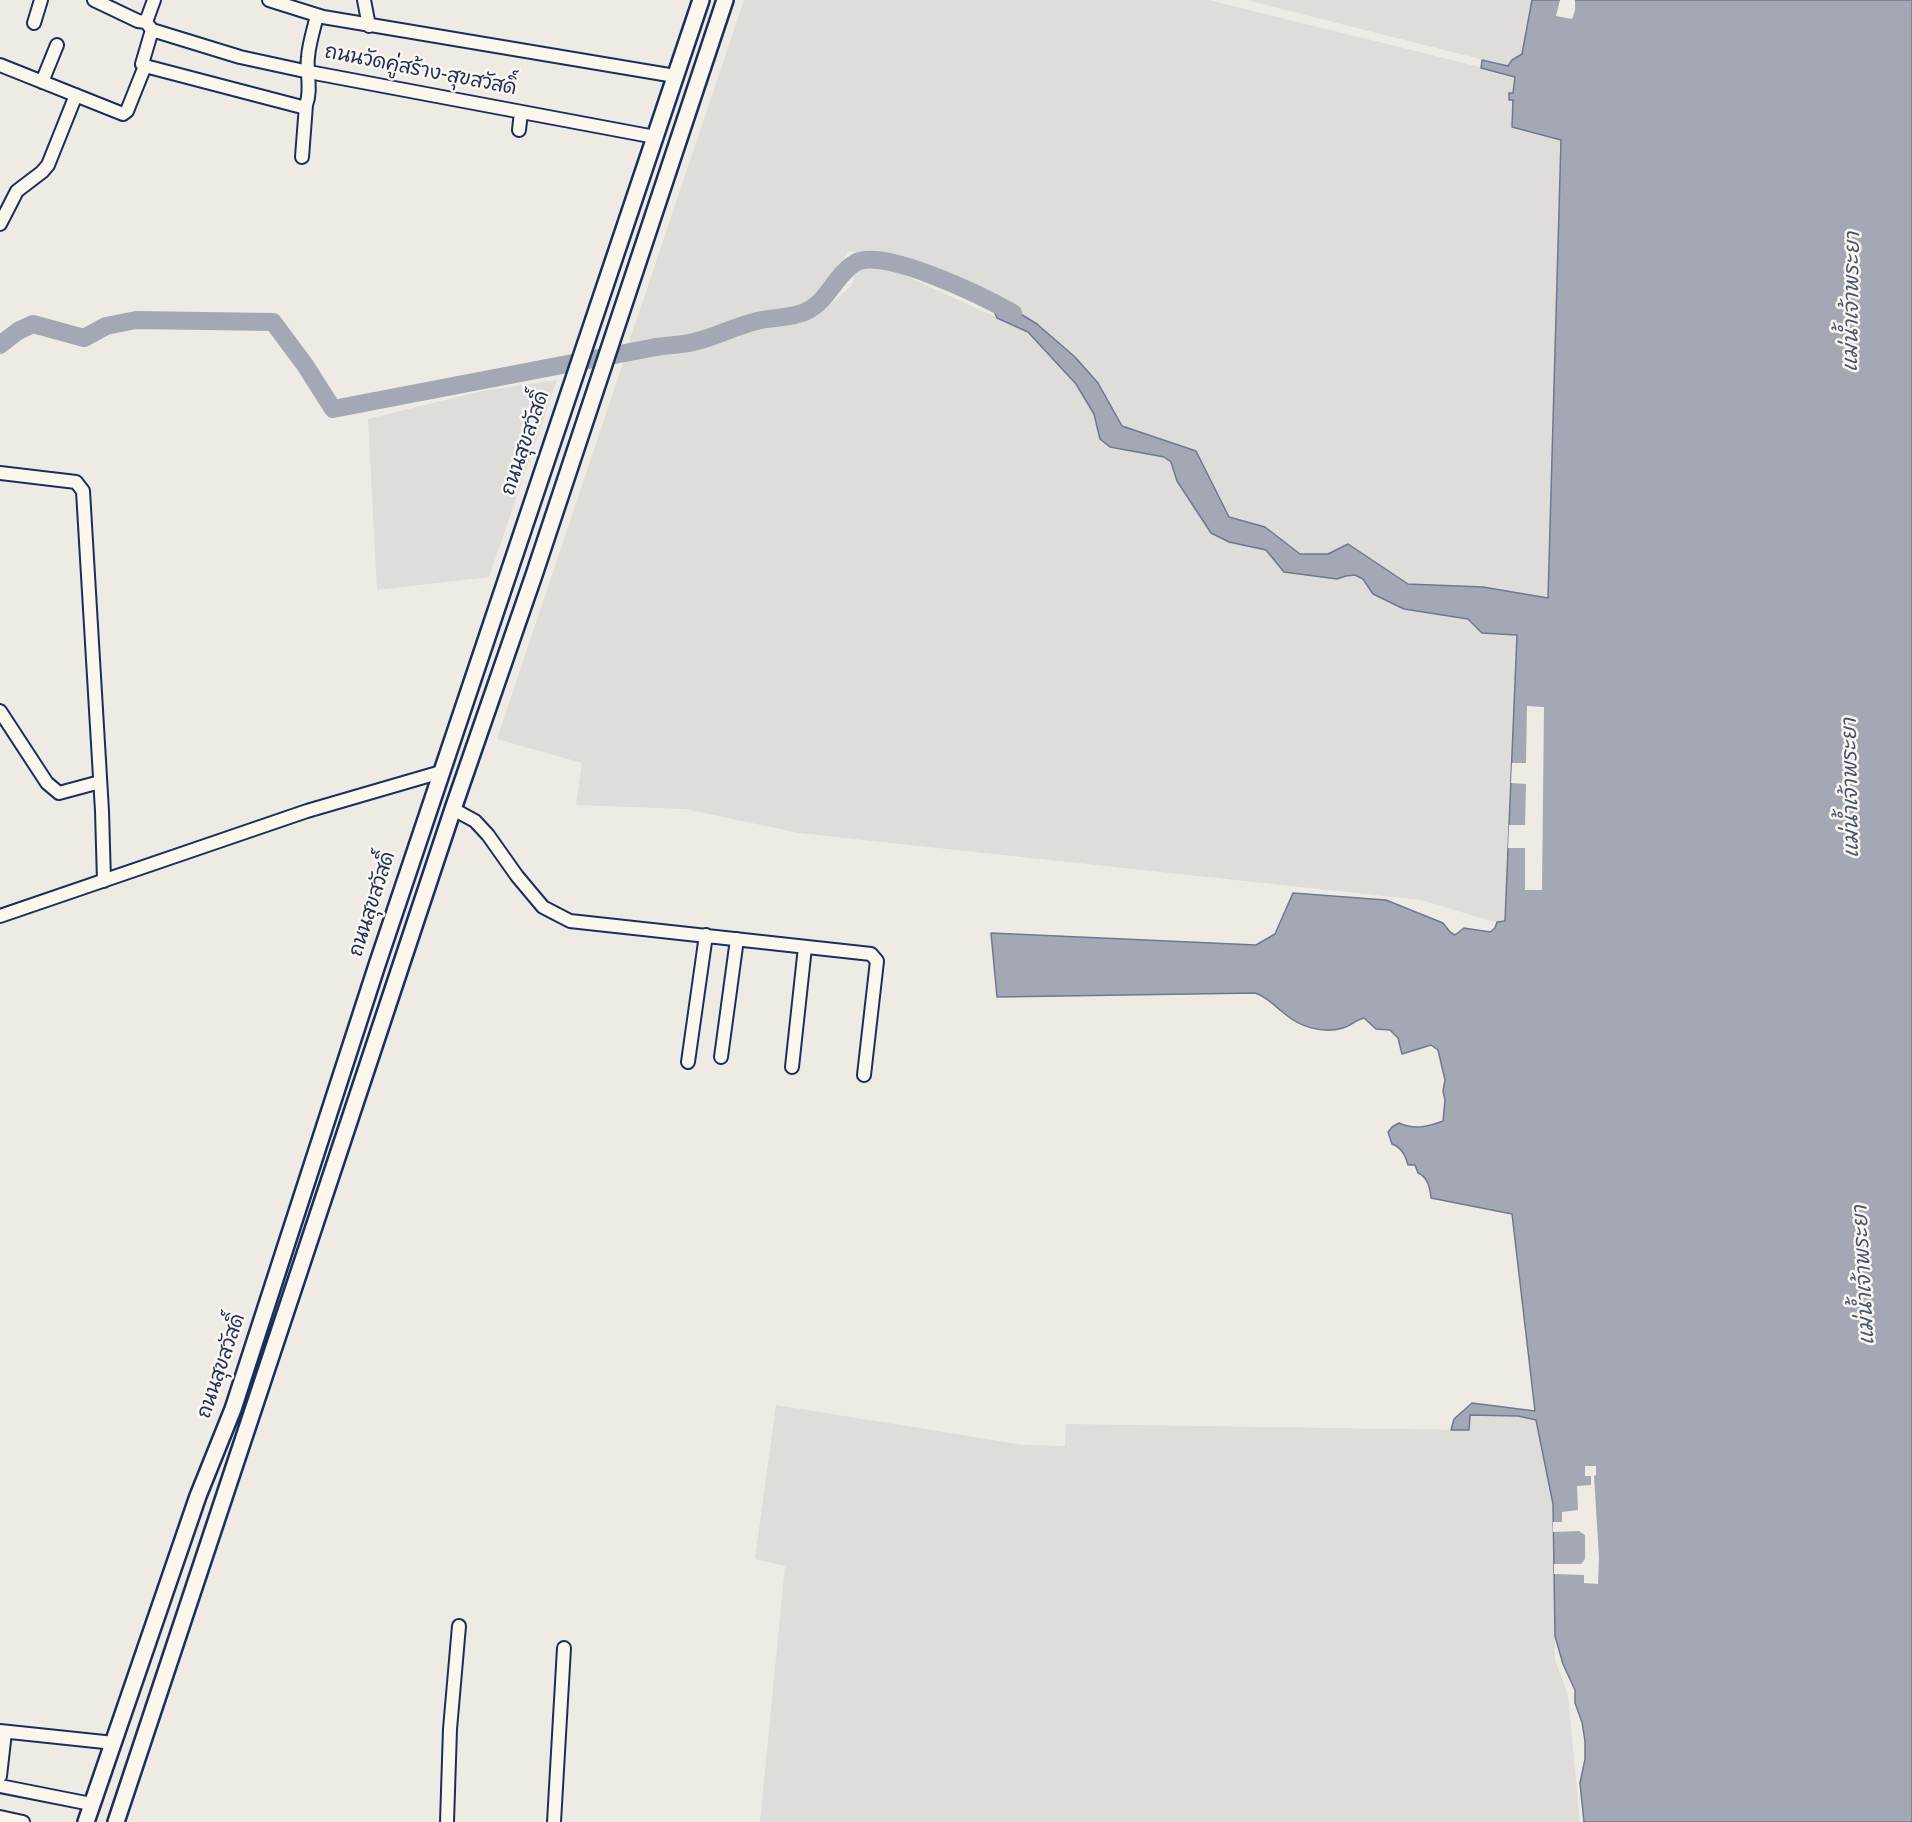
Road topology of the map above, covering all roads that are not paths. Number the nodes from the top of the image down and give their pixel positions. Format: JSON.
{"nodes":[{"id":1,"x":41,"y":0,"type":"edge"},
{"id":2,"x":94,"y":0,"type":"edge"},
{"id":3,"x":154,"y":0,"type":"edge"},
{"id":4,"x":269,"y":0,"type":"edge"},
{"id":5,"x":364,"y":0,"type":"edge"},
{"id":6,"x":701,"y":0,"type":"edge"},
{"id":7,"x":725,"y":0,"type":"edge"},
{"id":8,"x":317,"y":15,"type":"junction"},
{"id":9,"x":34,"y":23,"type":"dead end"},
{"id":10,"x":149,"y":26,"type":"junction"},
{"id":11,"x":369,"y":26,"type":"junction"},
{"id":12,"x":57,"y":45,"type":"dead end"},
{"id":13,"x":0,"y":65,"type":"edge"},
{"id":14,"x":145,"y":66,"type":"junction"},
{"id":15,"x":309,"y":72,"type":"junction"},
{"id":16,"x":675,"y":76,"type":"junction"},
{"id":17,"x":42,"y":82,"type":"junction"},
{"id":18,"x":76,"y":95,"type":"junction"},
{"id":19,"x":306,"y":105,"type":"junction"},
{"id":20,"x":521,"y":111,"type":"junction"},
{"id":21,"x":519,"y":130,"type":"dead end"},
{"id":22,"x":656,"y":136,"type":"junction"},
{"id":23,"x":302,"y":157,"type":"dead end"},
{"id":24,"x":0,"y":224,"type":"edge"},
{"id":25,"x":0,"y":473,"type":"edge"},
{"id":26,"x":0,"y":711,"type":"edge"},
{"id":27,"x":441,"y":772,"type":"junction"},
{"id":28,"x":100,"y":782,"type":"junction"},
{"id":29,"x":453,"y":809,"type":"junction"},
{"id":30,"x":104,"y":881,"type":"junction"},
{"id":31,"x":0,"y":916,"type":"edge"},
{"id":32,"x":706,"y":935,"type":"junction"},
{"id":33,"x":737,"y":939,"type":"junction"},
{"id":34,"x":805,"y":947,"type":"junction"},
{"id":35,"x":721,"y":1057,"type":"dead end"},
{"id":36,"x":688,"y":1062,"type":"dead end"},
{"id":37,"x":792,"y":1067,"type":"dead end"},
{"id":38,"x":864,"y":1075,"type":"dead end"},
{"id":39,"x":459,"y":1626,"type":"dead end"},
{"id":40,"x":564,"y":1648,"type":"dead end"},
{"id":41,"x":2,"y":1732,"type":"edge"},
{"id":42,"x":114,"y":1743,"type":"junction"},
{"id":43,"x":0,"y":1776,"type":"edge"},
{"id":44,"x":0,"y":1786,"type":"edge"},
{"id":45,"x":92,"y":1804,"type":"junction"},
{"id":46,"x":0,"y":1817,"type":"edge"},
{"id":47,"x":23,"y":1822,"type":"edge"},
{"id":48,"x":86,"y":1822,"type":"edge"},
{"id":49,"x":116,"y":1822,"type":"edge"},
{"id":50,"x":447,"y":1822,"type":"edge"},
{"id":51,"x":554,"y":1822,"type":"edge"}],
"edges":[{"from":1,"to":9,"type":"street"},
{"from":2,"to":10,"type":"street"},
{"from":3,"to":10,"type":"street"},
{"from":4,"to":8,"type":"street"},
{"from":5,"to":11,"type":"street"},
{"from":6,"to":16,"type":"main road","name":"ถนนสุขสวัสดิ์"},
{"from":7,"to":29,"type":"main road","name":"ถนนสุขสวัสดิ์"},
{"from":8,"to":11,"type":"street"},
{"from":8,"to":15,"type":"street"},
{"from":10,"to":14,"type":"street"},
{"from":10,"to":15,"type":"street"},
{"from":11,"to":16,"type":"street"},
{"from":12,"to":17,"type":"street"},
{"from":13,"to":17,"type":"street"},
{"from":14,"to":18,"type":"street"},
{"from":14,"to":19,"type":"street"},
{"from":15,"to":19,"type":"street","name":"ถนนวัดคู่สร้าง-สุขสวัสดิ์"},
{"from":15,"to":20,"type":"street","name":"ถนนวัดคู่สร้าง-สุขสวัสดิ์"},
{"from":16,"to":22,"type":"main road","name":"ถนนสุขสวัสดิ์"},
{"from":17,"to":18,"type":"street"},
{"from":18,"to":24,"type":"street"},
{"from":19,"to":23,"type":"street","name":"ถนนวัดคู่สร้าง-สุขสวัสดิ์"},
{"from":20,"to":21,"type":"street"},
{"from":20,"to":22,"type":"street","name":"ถนนวัดคู่สร้าง-สุขสวัสดิ์"},
{"from":22,"to":27,"type":"main road","name":"ถนนสุขสวัสดิ์"},
{"from":25,"to":28,"type":"street"},
{"from":26,"to":28,"type":"street"},
{"from":27,"to":30,"type":"street"},
{"from":27,"to":42,"type":"main road","name":"ถนนสุขสวัสดิ์"},
{"from":28,"to":30,"type":"street"},
{"from":29,"to":32,"type":"street"},
{"from":29,"to":49,"type":"main road","name":"ถนนสุขสวัสดิ์"},
{"from":30,"to":31,"type":"street"},
{"from":32,"to":33,"type":"street"},
{"from":32,"to":36,"type":"street"},
{"from":33,"to":34,"type":"street"},
{"from":33,"to":35,"type":"street"},
{"from":34,"to":37,"type":"street"},
{"from":34,"to":38,"type":"street"},
{"from":39,"to":50,"type":"street"},
{"from":40,"to":51,"type":"street"},
{"from":41,"to":42,"type":"street"},
{"from":41,"to":43,"type":"street"},
{"from":42,"to":45,"type":"main road","name":"ถนนสุขสวัสดิ์"},
{"from":44,"to":45,"type":"street"},
{"from":45,"to":48,"type":"main road","name":"ถนนสุขสวัสดิ์"},
{"from":46,"to":47,"type":"street"}]}
